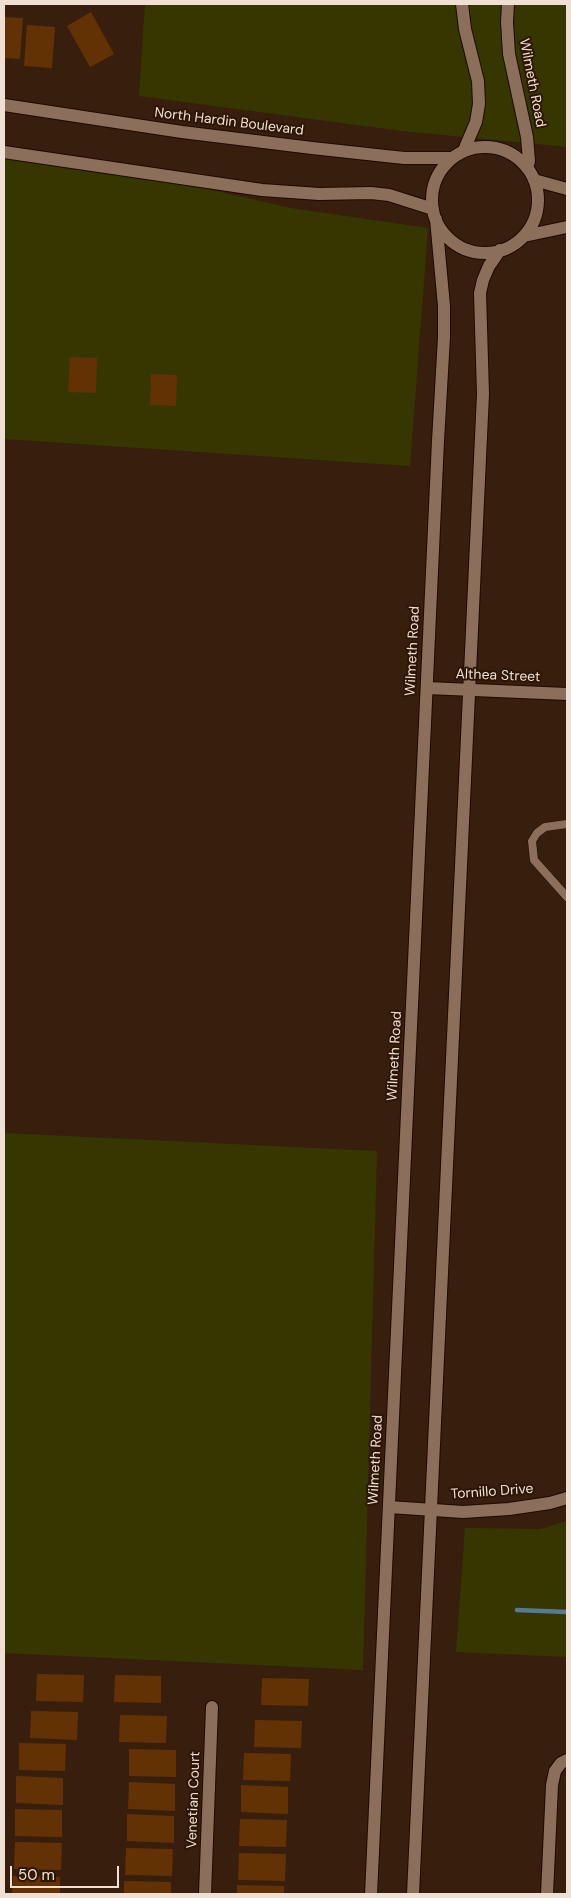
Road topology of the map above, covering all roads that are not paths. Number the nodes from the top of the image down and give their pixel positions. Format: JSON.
{"nodes":[{"id":1,"x":462,"y":4,"type":"edge"},
{"id":2,"x":508,"y":4,"type":"edge"},
{"id":3,"x":4,"y":105,"type":"edge"},
{"id":4,"x":464,"y":150,"type":"junction"},
{"id":5,"x":4,"y":152,"type":"edge"},
{"id":6,"x":452,"y":158,"type":"junction"},
{"id":7,"x":531,"y":174,"type":"junction"},
{"id":8,"x":567,"y":189,"type":"edge"},
{"id":9,"x":434,"y":214,"type":"junction"},
{"id":10,"x":567,"y":227,"type":"edge"},
{"id":11,"x":524,"y":236,"type":"junction"},
{"id":12,"x":500,"y":250,"type":"junction"},
{"id":13,"x":427,"y":688,"type":"junction"},
{"id":14,"x":469,"y":690,"type":"junction"},
{"id":15,"x":567,"y":694,"type":"edge"},
{"id":16,"x":567,"y":824,"type":"edge"},
{"id":17,"x":567,"y":897,"type":"edge"},
{"id":18,"x":567,"y":1498,"type":"edge"},
{"id":19,"x":389,"y":1507,"type":"junction"},
{"id":20,"x":431,"y":1510,"type":"junction"},
{"id":21,"x":212,"y":1708,"type":"dead end"},
{"id":22,"x":564,"y":1762,"type":"edge"},
{"id":23,"x":205,"y":1894,"type":"edge"},
{"id":24,"x":371,"y":1894,"type":"edge"},
{"id":25,"x":413,"y":1894,"type":"edge"},
{"id":26,"x":547,"y":1894,"type":"edge"}],
"edges":[{"from":1,"to":4,"type":"street"},
{"from":2,"to":7,"type":"street","name":"Wilmeth Road"},
{"from":3,"to":6,"type":"street","name":"North Hardin Boulevard"},
{"from":4,"to":6,"type":"street"},
{"from":4,"to":7,"type":"street"},
{"from":5,"to":9,"type":"street"},
{"from":6,"to":9,"type":"street"},
{"from":7,"to":8,"type":"street"},
{"from":7,"to":11,"type":"street"},
{"from":9,"to":12,"type":"street"},
{"from":9,"to":13,"type":"street","name":"Wilmeth Road"},
{"from":10,"to":11,"type":"street"},
{"from":11,"to":12,"type":"street"},
{"from":12,"to":14,"type":"street"},
{"from":13,"to":14,"type":"street","name":"Althea Street"},
{"from":13,"to":19,"type":"street","name":"Wilmeth Road"},
{"from":14,"to":15,"type":"street","name":"Althea Street"},
{"from":14,"to":20,"type":"street"},
{"from":16,"to":17,"type":"lane"},
{"from":18,"to":20,"type":"street","name":"Tornillo Drive"},
{"from":19,"to":20,"type":"street","name":"Tornillo Drive"},
{"from":19,"to":24,"type":"street","name":"Wilmeth Road"},
{"from":20,"to":25,"type":"street"},
{"from":21,"to":23,"type":"street","name":"Venetian Court"},
{"from":22,"to":26,"type":"street"}]}
